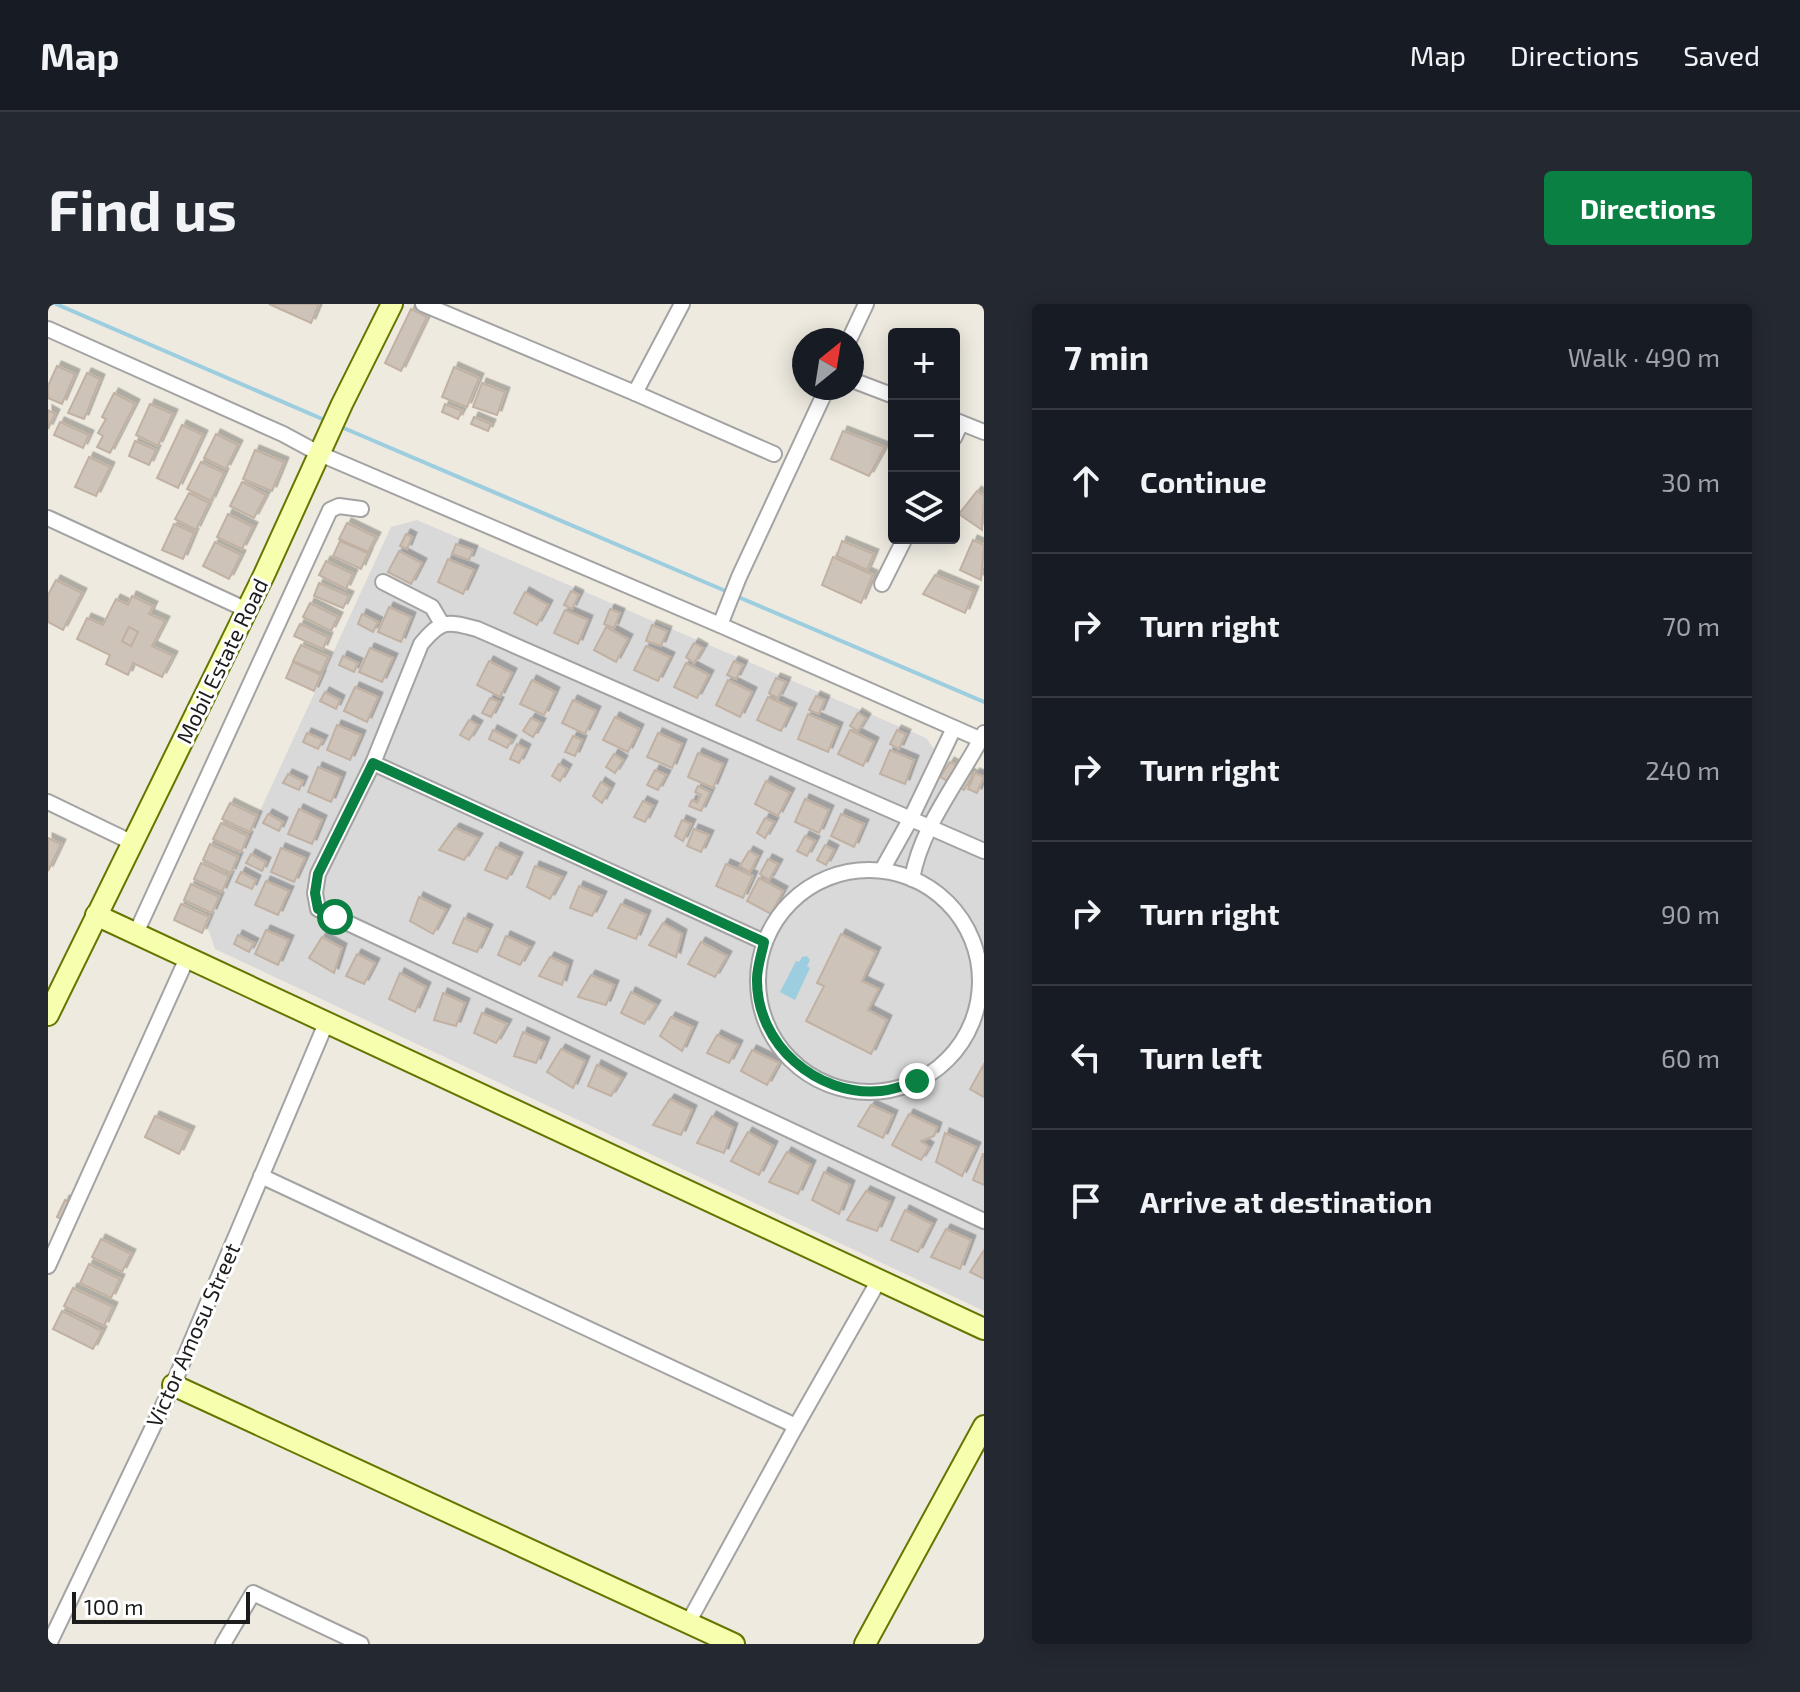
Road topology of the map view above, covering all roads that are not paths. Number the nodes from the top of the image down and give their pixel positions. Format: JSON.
{"nodes":[{"id":1,"x":392,"y":304,"type":"edge"},
{"id":2,"x":423,"y":304,"type":"edge"},
{"id":3,"x":682,"y":304,"type":"edge"},
{"id":4,"x":866,"y":304,"type":"edge"},
{"id":5,"x":855,"y":328,"type":"edge"},
{"id":6,"x":48,"y":329,"type":"edge"},
{"id":7,"x":864,"y":385,"type":"edge"},
{"id":8,"x":635,"y":393,"type":"junction"},
{"id":9,"x":888,"y":394,"type":"edge"},
{"id":10,"x":821,"y":400,"type":"edge"},
{"id":11,"x":960,"y":423,"type":"edge"},
{"id":12,"x":984,"y":432,"type":"edge"},
{"id":13,"x":320,"y":454,"type":"junction"},
{"id":14,"x":774,"y":454,"type":"dead end"},
{"id":15,"x":361,"y":509,"type":"dead end"},
{"id":16,"x":48,"y":518,"type":"edge"},
{"id":17,"x":902,"y":544,"type":"edge"},
{"id":18,"x":383,"y":582,"type":"dead end"},
{"id":19,"x":882,"y":584,"type":"dead end"},
{"id":20,"x":247,"y":610,"type":"junction"},
{"id":21,"x":442,"y":624,"type":"junction"},
{"id":22,"x":720,"y":625,"type":"junction"},
{"id":23,"x":954,"y":728,"type":"junction"},
{"id":24,"x":983,"y":738,"type":"edge"},
{"id":25,"x":373,"y":763,"type":"junction"},
{"id":26,"x":48,"y":802,"type":"edge"},
{"id":27,"x":910,"y":820,"type":"junction"},
{"id":28,"x":930,"y":829,"type":"junction"},
{"id":29,"x":133,"y":843,"type":"junction"},
{"id":30,"x":984,"y":851,"type":"edge"},
{"id":31,"x":882,"y":870,"type":"junction"},
{"id":32,"x":912,"y":879,"type":"junction"},
{"id":33,"x":96,"y":915,"type":"junction"},
{"id":34,"x":136,"y":933,"type":"junction"},
{"id":35,"x":764,"y":942,"type":"junction"},
{"id":36,"x":188,"y":956,"type":"junction"},
{"id":37,"x":53,"y":992,"type":"edge"},
{"id":38,"x":48,"y":1015,"type":"edge"},
{"id":39,"x":327,"y":1021,"type":"junction"},
{"id":40,"x":969,"y":1030,"type":"junction"},
{"id":41,"x":984,"y":1037,"type":"edge"},
{"id":42,"x":261,"y":1176,"type":"junction"},
{"id":43,"x":984,"y":1221,"type":"edge"},
{"id":44,"x":48,"y":1266,"type":"edge"},
{"id":45,"x":879,"y":1280,"type":"junction"},
{"id":46,"x":984,"y":1329,"type":"edge"},
{"id":47,"x":173,"y":1385,"type":"junction"},
{"id":48,"x":796,"y":1426,"type":"junction"},
{"id":49,"x":984,"y":1426,"type":"edge"},
{"id":50,"x":688,"y":1623,"type":"junction"},
{"id":51,"x":49,"y":1644,"type":"edge"},
{"id":52,"x":223,"y":1644,"type":"edge"},
{"id":53,"x":361,"y":1644,"type":"edge"},
{"id":54,"x":734,"y":1644,"type":"edge"},
{"id":55,"x":865,"y":1644,"type":"edge"}],
"edges":[{"from":1,"to":13,"type":"street","name":"Mobil Estate Road"},
{"from":2,"to":8,"type":"street"},
{"from":3,"to":8,"type":"street"},
{"from":4,"to":5,"type":"street"},
{"from":6,"to":13,"type":"street"},
{"from":7,"to":9,"type":"street"},
{"from":8,"to":14,"type":"street"},
{"from":10,"to":22,"type":"street"},
{"from":11,"to":12,"type":"street"},
{"from":13,"to":20,"type":"street","name":"Mobil Estate Road"},
{"from":13,"to":22,"type":"street"},
{"from":15,"to":34,"type":"street"},
{"from":16,"to":20,"type":"street"},
{"from":17,"to":19,"type":"street"},
{"from":18,"to":21,"type":"street"},
{"from":20,"to":29,"type":"street","name":"Mobil Estate Road"},
{"from":21,"to":25,"type":"street"},
{"from":21,"to":27,"type":"street"},
{"from":22,"to":23,"type":"street"},
{"from":23,"to":24,"type":"street"},
{"from":23,"to":27,"type":"street"},
{"from":24,"to":28,"type":"street"},
{"from":25,"to":35,"type":"street"},
{"from":25,"to":43,"type":"street"},
{"from":26,"to":29,"type":"street"},
{"from":27,"to":28,"type":"street"},
{"from":27,"to":31,"type":"street"},
{"from":28,"to":30,"type":"street"},
{"from":28,"to":32,"type":"street"},
{"from":29,"to":33,"type":"street","name":"Mobil Estate Road"},
{"from":31,"to":32,"type":"street"},
{"from":31,"to":35,"type":"street"},
{"from":32,"to":40,"type":"street"},
{"from":33,"to":34,"type":"street"},
{"from":33,"to":37,"type":"street","name":"Mobil Estate Road"},
{"from":34,"to":36,"type":"street"},
{"from":35,"to":40,"type":"street"},
{"from":36,"to":39,"type":"street"},
{"from":36,"to":44,"type":"street"},
{"from":37,"to":38,"type":"street","name":"Mobil Estate Road"},
{"from":39,"to":42,"type":"street","name":"Victor Amosu Street"},
{"from":39,"to":45,"type":"street"},
{"from":40,"to":41,"type":"street"},
{"from":42,"to":47,"type":"street","name":"Victor Amosu Street"},
{"from":42,"to":48,"type":"street"},
{"from":45,"to":46,"type":"street"},
{"from":45,"to":48,"type":"street"},
{"from":47,"to":50,"type":"street"},
{"from":47,"to":51,"type":"street","name":"Victor Amosu Street"},
{"from":48,"to":50,"type":"street"},
{"from":49,"to":55,"type":"street"},
{"from":50,"to":54,"type":"street"},
{"from":52,"to":53,"type":"street"}]}
